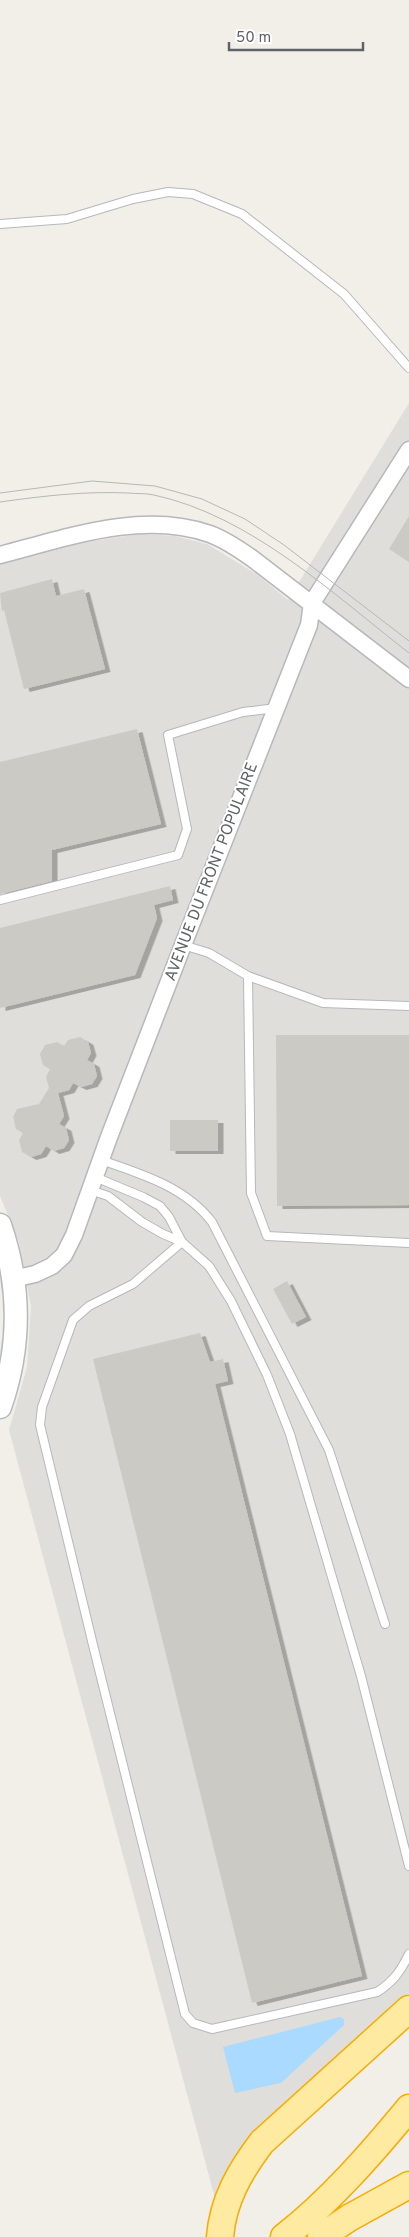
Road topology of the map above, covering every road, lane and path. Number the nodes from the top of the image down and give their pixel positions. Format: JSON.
{"nodes":[{"id":1,"x":0,"y":224,"type":"edge"},
{"id":2,"x":409,"y":368,"type":"edge"},
{"id":3,"x":409,"y":450,"type":"edge"},
{"id":4,"x":0,"y":555,"type":"edge"},
{"id":5,"x":312,"y":603,"type":"junction"},
{"id":6,"x":409,"y":678,"type":"edge"},
{"id":7,"x":276,"y":708,"type":"junction"},
{"id":8,"x":0,"y":900,"type":"edge"},
{"id":9,"x":183,"y":945,"type":"junction"},
{"id":10,"x":248,"y":976,"type":"junction"},
{"id":11,"x":409,"y":1006,"type":"edge"},
{"id":12,"x":101,"y":1160,"type":"junction"},
{"id":13,"x":93,"y":1183,"type":"junction"},
{"id":14,"x":0,"y":1225,"type":"edge"},
{"id":15,"x":182,"y":1242,"type":"junction"},
{"id":16,"x":409,"y":1243,"type":"edge"},
{"id":17,"x":13,"y":1279,"type":"junction"},
{"id":18,"x":0,"y":1407,"type":"edge"},
{"id":19,"x":385,"y":1624,"type":"dead end"},
{"id":20,"x":409,"y":1866,"type":"edge"},
{"id":21,"x":409,"y":1954,"type":"edge"},
{"id":22,"x":409,"y":2009,"type":"edge"},
{"id":23,"x":409,"y":2108,"type":"edge"},
{"id":24,"x":409,"y":2185,"type":"edge"},
{"id":25,"x":220,"y":2237,"type":"edge"},
{"id":26,"x":284,"y":2237,"type":"edge"},
{"id":27,"x":321,"y":2237,"type":"edge"}],
"edges":[{"from":1,"to":2,"type":"lane"},
{"from":3,"to":5,"type":"street","name":"AVENUE DU FRONT POPULAIRE"},
{"from":4,"to":5,"type":"street"},
{"from":5,"to":6,"type":"street"},
{"from":5,"to":7,"type":"street","name":"AVENUE DU FRONT POPULAIRE"},
{"from":7,"to":8,"type":"lane"},
{"from":7,"to":9,"type":"street","name":"AVENUE DU FRONT POPULAIRE"},
{"from":9,"to":10,"type":"lane"},
{"from":9,"to":12,"type":"street","name":"AVENUE DU FRONT POPULAIRE"},
{"from":10,"to":11,"type":"lane"},
{"from":10,"to":16,"type":"lane"},
{"from":12,"to":13,"type":"street","name":"AVENUE DU FRONT POPULAIRE"},
{"from":12,"to":19,"type":"lane"},
{"from":13,"to":15,"type":"lane"},
{"from":13,"to":15,"type":"lane"},
{"from":13,"to":17,"type":"street","name":"AVENUE DU FRONT POPULAIRE"},
{"from":14,"to":17,"type":"main road"},
{"from":15,"to":20,"type":"lane"},
{"from":15,"to":21,"type":"lane"},
{"from":17,"to":18,"type":"main road"},
{"from":22,"to":25,"type":"highway"},
{"from":23,"to":26,"type":"highway"},
{"from":24,"to":27,"type":"highway"}]}
